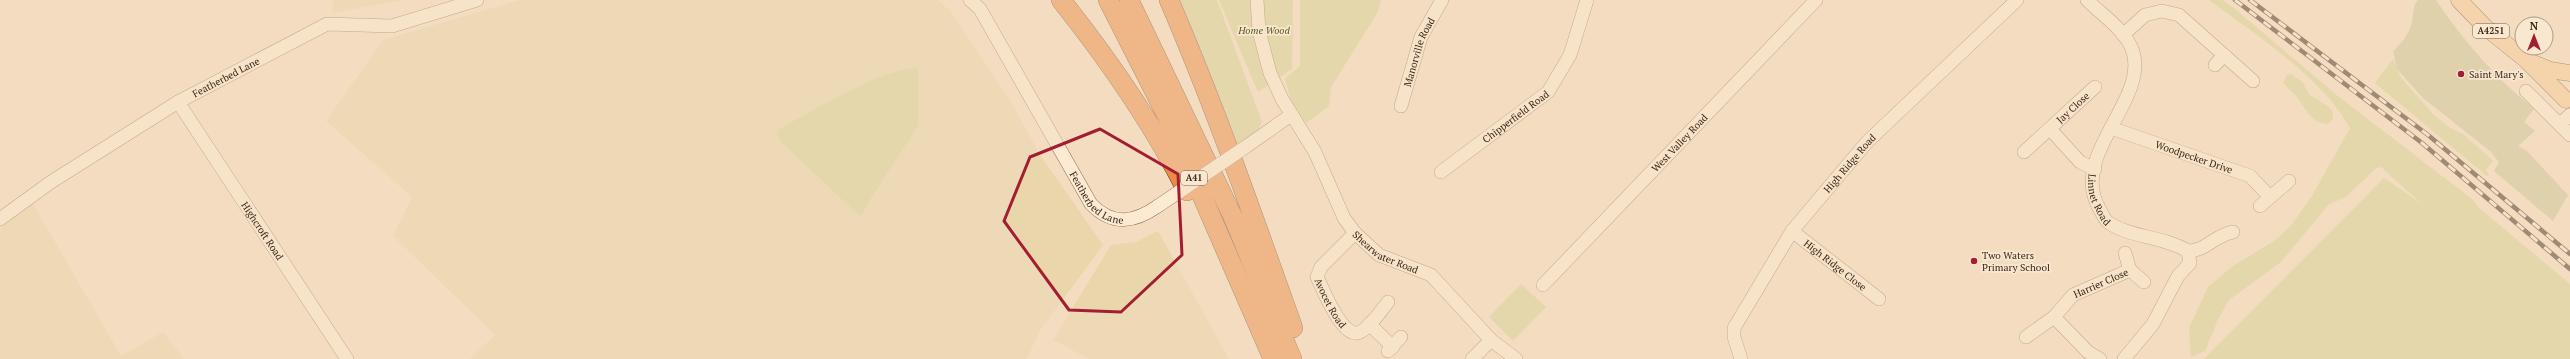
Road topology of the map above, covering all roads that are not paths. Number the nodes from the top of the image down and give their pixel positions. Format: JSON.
{"nodes":[{"id":1,"x":477,"y":0,"type":"edge"},
{"id":2,"x":970,"y":0,"type":"edge"},
{"id":3,"x":1061,"y":0,"type":"edge"},
{"id":4,"x":1108,"y":0,"type":"edge"},
{"id":5,"x":1129,"y":0,"type":"edge"},
{"id":6,"x":1169,"y":0,"type":"edge"},
{"id":7,"x":1257,"y":0,"type":"edge"},
{"id":8,"x":1442,"y":0,"type":"edge"},
{"id":9,"x":1587,"y":0,"type":"edge"},
{"id":10,"x":1816,"y":0,"type":"edge"},
{"id":11,"x":2017,"y":0,"type":"edge"},
{"id":12,"x":2087,"y":0,"type":"edge"},
{"id":13,"x":2459,"y":0,"type":"edge"},
{"id":14,"x":2123,"y":35,"type":"junction"},
{"id":15,"x":2224,"y":55,"type":"junction"},
{"id":16,"x":2526,"y":60,"type":"junction"},
{"id":17,"x":2214,"y":65,"type":"dead end"},
{"id":18,"x":2570,"y":73,"type":"edge"},
{"id":19,"x":2570,"y":79,"type":"edge"},
{"id":20,"x":2253,"y":81,"type":"dead end"},
{"id":21,"x":2095,"y":87,"type":"dead end"},
{"id":22,"x":2526,"y":90,"type":"dead end"},
{"id":23,"x":178,"y":102,"type":"junction"},
{"id":24,"x":1401,"y":106,"type":"dead end"},
{"id":25,"x":2567,"y":111,"type":"edge"},
{"id":26,"x":1291,"y":115,"type":"junction"},
{"id":27,"x":2110,"y":128,"type":"junction"},
{"id":28,"x":2050,"y":129,"type":"junction"},
{"id":29,"x":2570,"y":135,"type":"edge"},
{"id":30,"x":2024,"y":152,"type":"dead end"},
{"id":31,"x":2095,"y":169,"type":"junction"},
{"id":32,"x":1441,"y":172,"type":"dead end"},
{"id":33,"x":2289,"y":181,"type":"dead end"},
{"id":34,"x":2270,"y":197,"type":"junction"},
{"id":35,"x":2260,"y":206,"type":"dead end"},
{"id":36,"x":0,"y":219,"type":"edge"},
{"id":37,"x":1792,"y":231,"type":"junction"},
{"id":38,"x":2233,"y":232,"type":"dead end"},
{"id":39,"x":1354,"y":233,"type":"junction"},
{"id":40,"x":2188,"y":252,"type":"junction"},
{"id":41,"x":2125,"y":253,"type":"dead end"},
{"id":42,"x":1229,"y":258,"type":"junction"},
{"id":43,"x":2130,"y":270,"type":"junction"},
{"id":44,"x":2144,"y":282,"type":"dead end"},
{"id":45,"x":1543,"y":285,"type":"dead end"},
{"id":46,"x":1879,"y":299,"type":"dead end"},
{"id":47,"x":1388,"y":302,"type":"dead end"},
{"id":48,"x":2054,"y":317,"type":"junction"},
{"id":49,"x":1369,"y":324,"type":"junction"},
{"id":50,"x":1402,"y":337,"type":"dead end"},
{"id":51,"x":2026,"y":337,"type":"dead end"},
{"id":52,"x":1490,"y":340,"type":"junction"},
{"id":53,"x":347,"y":359,"type":"edge"},
{"id":54,"x":1273,"y":359,"type":"edge"},
{"id":55,"x":1292,"y":359,"type":"edge"},
{"id":56,"x":1303,"y":359,"type":"edge"},
{"id":57,"x":1472,"y":359,"type":"edge"},
{"id":58,"x":1516,"y":359,"type":"edge"},
{"id":59,"x":1741,"y":359,"type":"edge"},
{"id":60,"x":2100,"y":359,"type":"edge"},
{"id":61,"x":2124,"y":359,"type":"edge"}],
"edges":[{"from":1,"to":23,"type":"street","name":"Featherbed Lane"},
{"from":2,"to":26,"type":"street","name":"Featherbed Lane","bridge":true},
{"from":3,"to":42,"type":"highway","number":"A41"},
{"from":4,"to":42,"type":"highway","number":"A41"},
{"from":5,"to":55,"type":"highway","number":"A41"},
{"from":6,"to":56,"type":"highway"},
{"from":7,"to":26,"type":"street"},
{"from":8,"to":24,"type":"street","name":"Manorville Road"},
{"from":9,"to":32,"type":"street","name":"Chipperfield Road"},
{"from":10,"to":45,"type":"street","name":"West Valley Road"},
{"from":11,"to":37,"type":"street","name":"High Ridge Road"},
{"from":12,"to":14,"type":"street","name":"Linnet Road"},
{"from":13,"to":16,"type":"main road","number":"A4251"},
{"from":14,"to":15,"type":"street"},
{"from":14,"to":27,"type":"street","name":"Linnet Road"},
{"from":15,"to":17,"type":"street"},
{"from":15,"to":20,"type":"street"},
{"from":16,"to":18,"type":"main road","number":"A4251"},
{"from":16,"to":25,"type":"main road","number":"A4251"},
{"from":19,"to":25,"type":"main road"},
{"from":21,"to":28,"type":"street","name":"Jay Close"},
{"from":22,"to":25,"type":"street"},
{"from":23,"to":36,"type":"street","name":"Featherbed Lane"},
{"from":23,"to":53,"type":"street","name":"Highcroft Road"},
{"from":25,"to":29,"type":"street"},
{"from":26,"to":39,"type":"street","name":"Shearwater Road"},
{"from":27,"to":31,"type":"street","name":"Linnet Road"},
{"from":27,"to":34,"type":"street","name":"Woodpecker Drive"},
{"from":28,"to":30,"type":"street","name":"Jay Close"},
{"from":28,"to":31,"type":"street","name":"Jay Close"},
{"from":31,"to":40,"type":"street","name":"Linnet Road"},
{"from":33,"to":34,"type":"street"},
{"from":34,"to":35,"type":"street"},
{"from":37,"to":46,"type":"street","name":"High Ridge Close"},
{"from":37,"to":59,"type":"street","name":"High Ridge Road"},
{"from":38,"to":40,"type":"street"},
{"from":39,"to":49,"type":"street","name":"Avocet Road"},
{"from":39,"to":52,"type":"street","name":"Shearwater Road"},
{"from":40,"to":61,"type":"street"},
{"from":41,"to":43,"type":"street"},
{"from":42,"to":54,"type":"highway","number":"A41"},
{"from":43,"to":44,"type":"street","name":"Harrier Close"},
{"from":43,"to":48,"type":"street","name":"Harrier Close"},
{"from":47,"to":49,"type":"street","name":"Avocet Road"},
{"from":48,"to":51,"type":"street","name":"Harrier Close"},
{"from":48,"to":60,"type":"street"},
{"from":49,"to":50,"type":"street"},
{"from":52,"to":57,"type":"street"},
{"from":52,"to":58,"type":"street","name":"Shearwater Road"}]}
